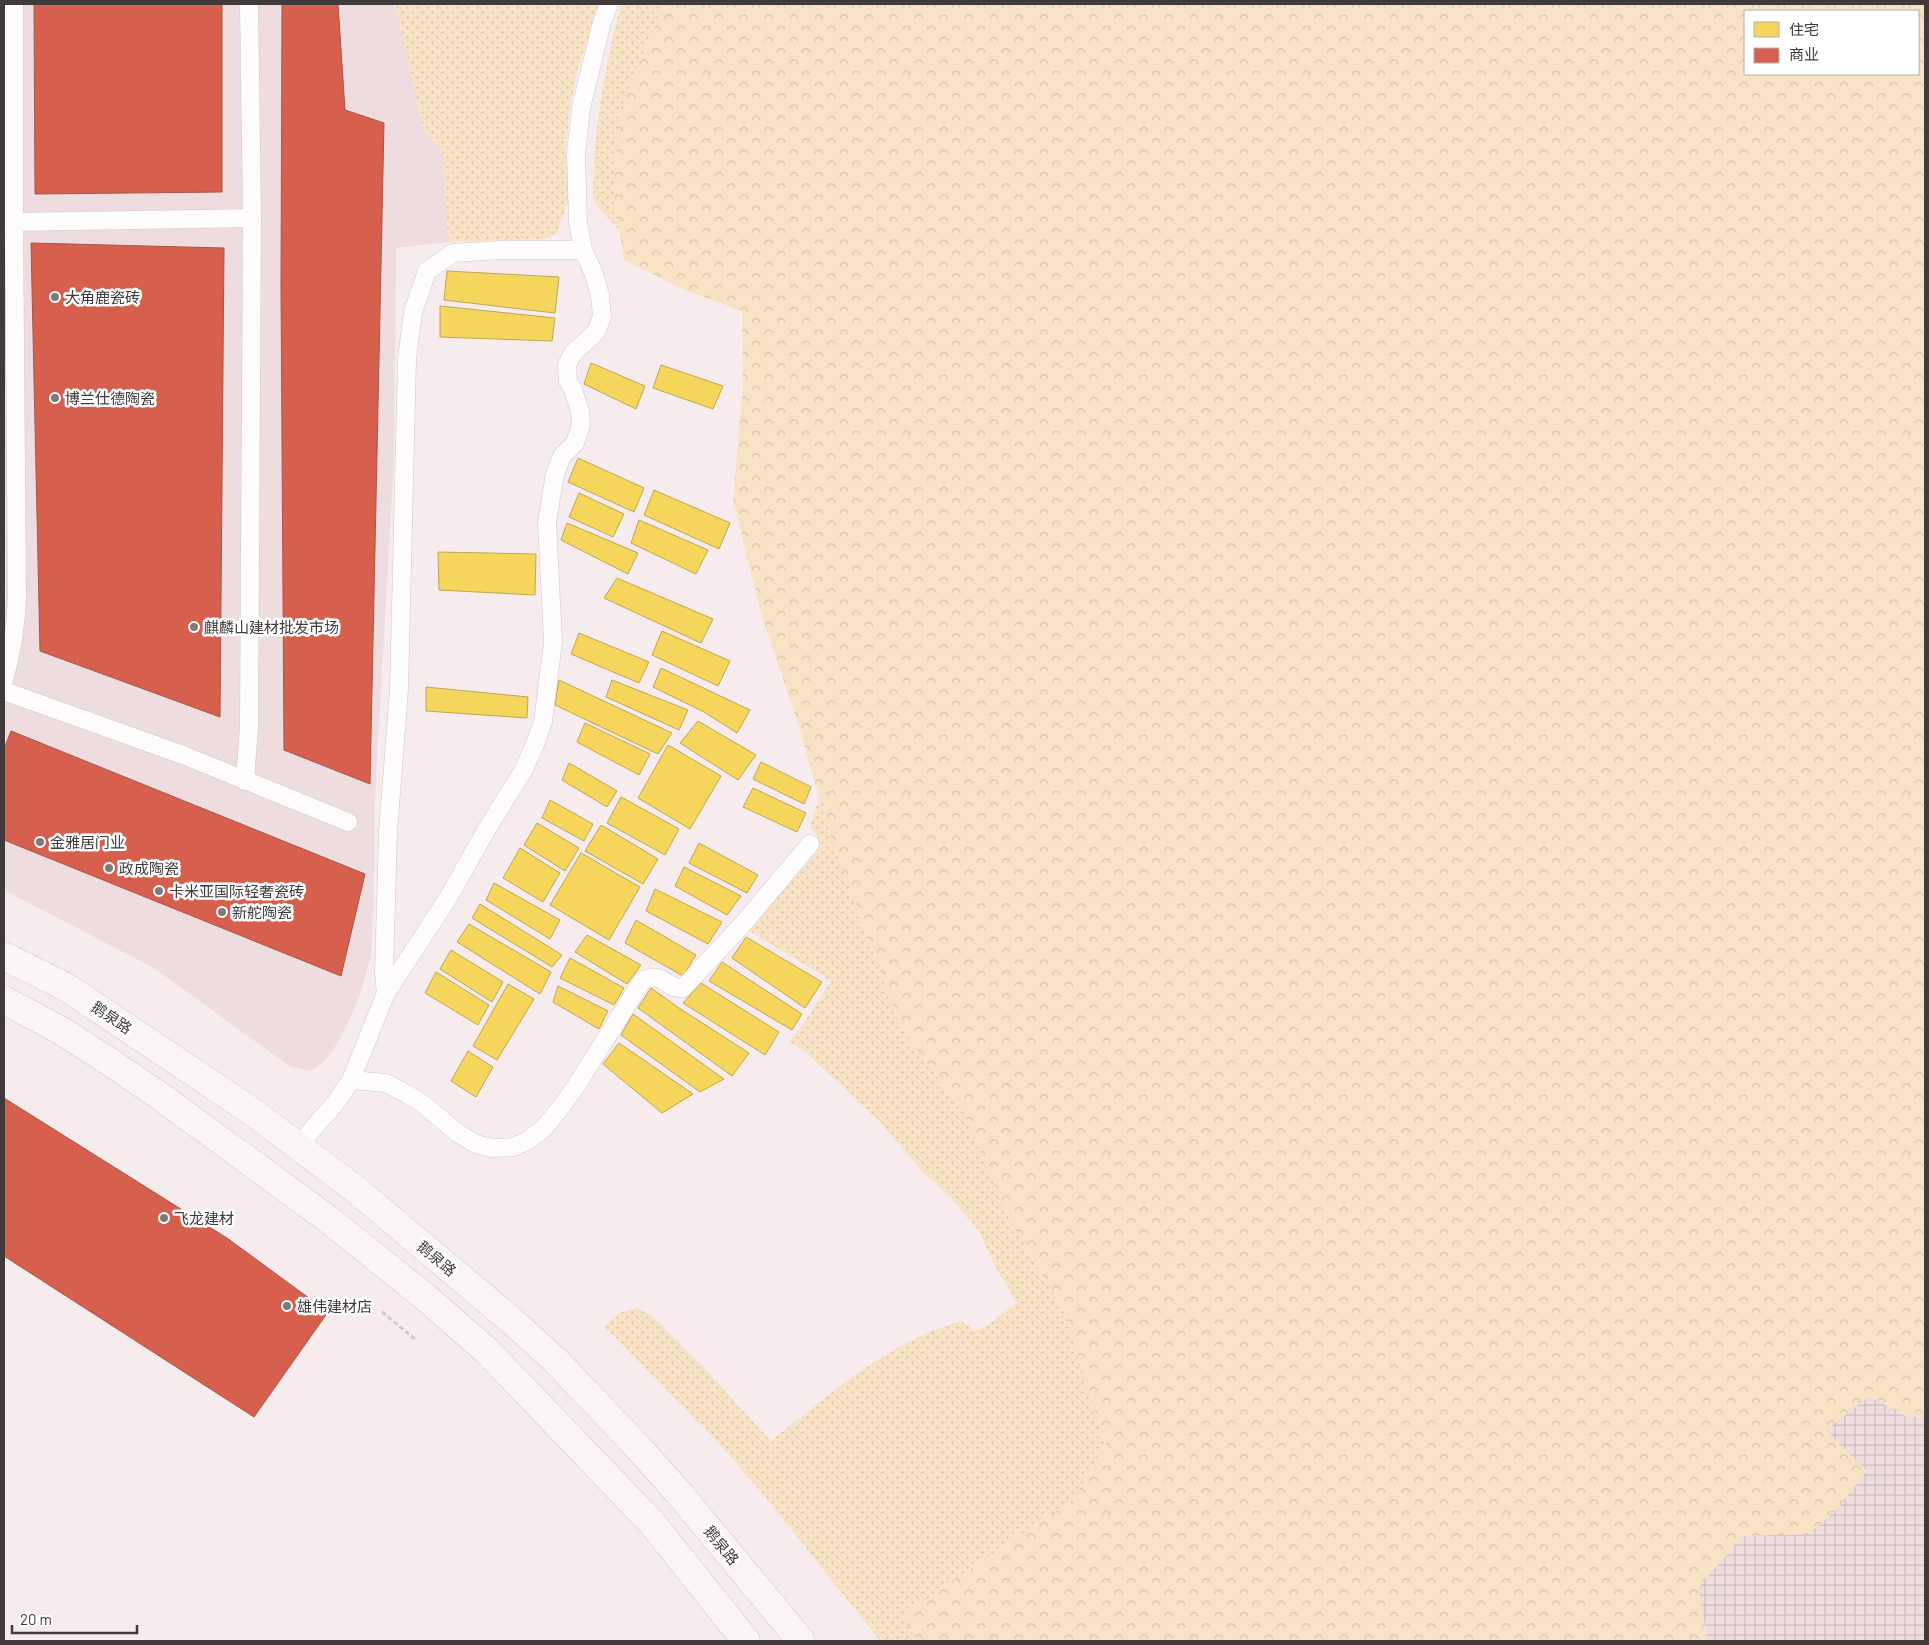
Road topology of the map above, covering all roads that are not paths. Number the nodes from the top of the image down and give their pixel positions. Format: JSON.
{"nodes":[{"id":1,"x":14,"y":4,"type":"edge"},
{"id":2,"x":249,"y":4,"type":"edge"},
{"id":3,"x":608,"y":4,"type":"edge"},
{"id":4,"x":252,"y":218,"type":"junction"},
{"id":5,"x":14,"y":222,"type":"junction"},
{"id":6,"x":582,"y":250,"type":"junction"},
{"id":7,"x":4,"y":680,"type":"edge"},
{"id":8,"x":4,"y":691,"type":"edge"},
{"id":9,"x":245,"y":781,"type":"junction"},
{"id":10,"x":348,"y":822,"type":"dead end"},
{"id":11,"x":810,"y":844,"type":"dead end"},
{"id":12,"x":4,"y":956,"type":"edge"},
{"id":13,"x":386,"y":993,"type":"junction"},
{"id":14,"x":4,"y":1000,"type":"edge"},
{"id":15,"x":351,"y":1080,"type":"junction"},
{"id":16,"x":298,"y":1146,"type":"junction"},
{"id":17,"x":746,"y":1641,"type":"edge"},
{"id":18,"x":801,"y":1641,"type":"edge"}],
"edges":[{"from":1,"to":5,"type":"lane"},
{"from":2,"to":4,"type":"lane"},
{"from":3,"to":6,"type":"lane"},
{"from":4,"to":5,"type":"lane"},
{"from":4,"to":9,"type":"lane"},
{"from":5,"to":7,"type":"lane"},
{"from":6,"to":13,"type":"lane"},
{"from":6,"to":13,"type":"lane"},
{"from":8,"to":9,"type":"lane"},
{"from":9,"to":10,"type":"lane"},
{"from":11,"to":15,"type":"lane"},
{"from":12,"to":16,"type":"main road","name":"鹅泉路"},
{"from":13,"to":15,"type":"lane"},
{"from":14,"to":17,"type":"main road"},
{"from":15,"to":16,"type":"lane"},
{"from":16,"to":18,"type":"main road","name":"鹅泉路"}]}
